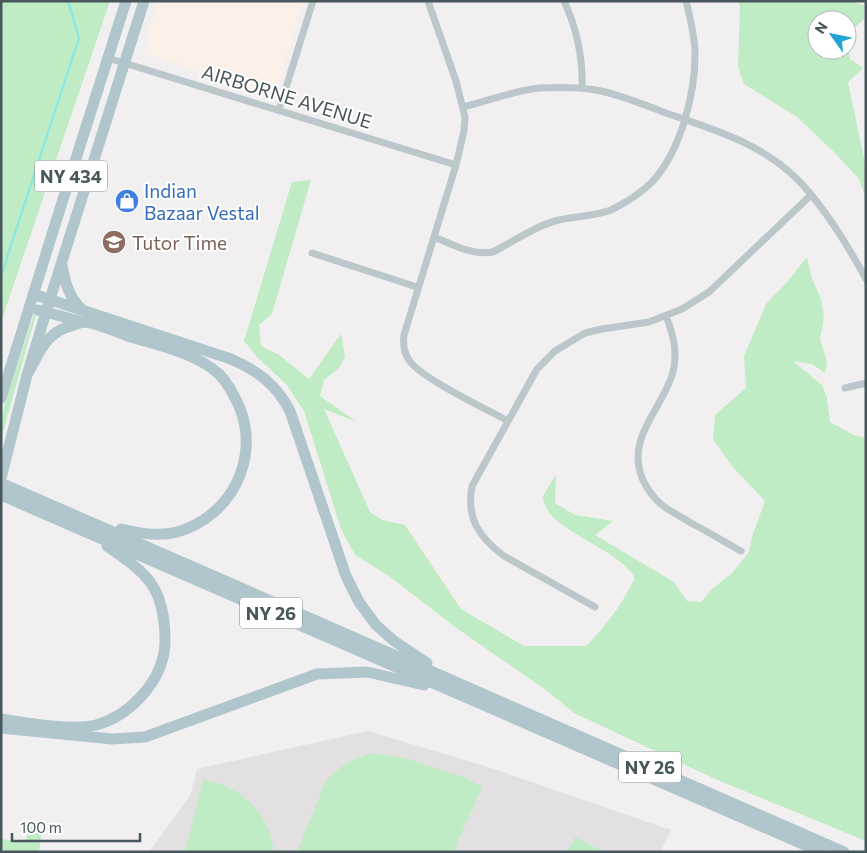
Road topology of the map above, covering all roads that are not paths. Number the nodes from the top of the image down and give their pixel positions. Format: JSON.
{"nodes":[{"id":1,"x":126,"y":1,"type":"edge"},
{"id":2,"x":144,"y":1,"type":"edge"},
{"id":3,"x":314,"y":1,"type":"edge"},
{"id":4,"x":428,"y":1,"type":"edge"},
{"id":5,"x":564,"y":1,"type":"edge"},
{"id":6,"x":686,"y":1,"type":"edge"},
{"id":7,"x":108,"y":58,"type":"junction"},
{"id":8,"x":125,"y":63,"type":"junction"},
{"id":9,"x":582,"y":88,"type":"junction"},
{"id":10,"x":463,"y":107,"type":"junction"},
{"id":11,"x":279,"y":110,"type":"junction"},
{"id":12,"x":684,"y":119,"type":"junction"},
{"id":13,"x":456,"y":165,"type":"junction"},
{"id":14,"x":811,"y":195,"type":"junction"},
{"id":15,"x":434,"y":237,"type":"junction"},
{"id":16,"x":312,"y":253,"type":"dead end"},
{"id":17,"x":62,"y":262,"type":"junction"},
{"id":18,"x":866,"y":279,"type":"edge"},
{"id":19,"x":417,"y":287,"type":"junction"},
{"id":20,"x":33,"y":294,"type":"junction"},
{"id":21,"x":49,"y":300,"type":"junction"},
{"id":22,"x":29,"y":307,"type":"junction"},
{"id":23,"x":46,"y":312,"type":"junction"},
{"id":24,"x":666,"y":316,"type":"junction"},
{"id":25,"x":84,"y":317,"type":"junction"},
{"id":26,"x":27,"y":375,"type":"junction"},
{"id":27,"x":866,"y":383,"type":"edge"},
{"id":28,"x":845,"y":388,"type":"dead end"},
{"id":29,"x":1,"y":398,"type":"edge"},
{"id":30,"x":508,"y":421,"type":"junction"},
{"id":31,"x":1,"y":478,"type":"edge"},
{"id":32,"x":1,"y":482,"type":"edge"},
{"id":33,"x":1,"y":495,"type":"edge"},
{"id":34,"x":36,"y":504,"type":"junction"},
{"id":35,"x":90,"y":528,"type":"junction"},
{"id":36,"x":741,"y":551,"type":"dead end"},
{"id":37,"x":595,"y":607,"type":"dead end"},
{"id":38,"x":456,"y":681,"type":"junction"},
{"id":39,"x":456,"y":693,"type":"junction"},
{"id":40,"x":1,"y":711,"type":"edge"},
{"id":41,"x":1,"y":719,"type":"edge"},
{"id":42,"x":37,"y":723,"type":"junction"},
{"id":43,"x":1,"y":728,"type":"edge"},
{"id":44,"x":821,"y":852,"type":"edge"},
{"id":45,"x":844,"y":852,"type":"edge"}],
"edges":[{"from":1,"to":7,"type":"main road","number":"NY 434"},
{"from":2,"to":8,"type":"main road","number":"NY 434"},
{"from":3,"to":11,"type":"street"},
{"from":4,"to":10,"type":"street"},
{"from":5,"to":9,"type":"street"},
{"from":6,"to":12,"type":"street"},
{"from":7,"to":8,"type":"street","name":"AIRBORNE AVENUE"},
{"from":7,"to":20,"type":"main road","number":"NY 434"},
{"from":8,"to":11,"type":"street","name":"AIRBORNE AVENUE"},
{"from":8,"to":17,"type":"main road","number":"NY 434"},
{"from":9,"to":10,"type":"street"},
{"from":9,"to":12,"type":"street"},
{"from":10,"to":13,"type":"street"},
{"from":11,"to":13,"type":"street","name":"AIRBORNE AVENUE"},
{"from":12,"to":14,"type":"street"},
{"from":12,"to":15,"type":"street"},
{"from":13,"to":15,"type":"street"},
{"from":14,"to":18,"type":"street"},
{"from":14,"to":24,"type":"street"},
{"from":15,"to":19,"type":"street"},
{"from":16,"to":19,"type":"street"},
{"from":17,"to":21,"type":"main road","number":"NY 434"},
{"from":17,"to":25,"type":"main road"},
{"from":19,"to":30,"type":"street"},
{"from":20,"to":21,"type":"main road"},
{"from":20,"to":22,"type":"main road","number":"NY 434"},
{"from":21,"to":23,"type":"main road","number":"NY 434"},
{"from":21,"to":25,"type":"main road"},
{"from":22,"to":23,"type":"main road"},
{"from":22,"to":29,"type":"main road","number":"NY 434"},
{"from":23,"to":25,"type":"main road"},
{"from":23,"to":26,"type":"main road","number":"NY 434"},
{"from":24,"to":30,"type":"street"},
{"from":24,"to":36,"type":"street"},
{"from":25,"to":26,"type":"main road"},
{"from":25,"to":35,"type":"main road"},
{"from":25,"to":38,"type":"main road"},
{"from":26,"to":31,"type":"main road","number":"NY 434"},
{"from":27,"to":28,"type":"street"},
{"from":30,"to":37,"type":"street"},
{"from":32,"to":34,"type":"main road","number":"NY 26"},
{"from":33,"to":34,"type":"main road","number":"NY 26"},
{"from":34,"to":35,"type":"main road","number":"NY 26"},
{"from":35,"to":38,"type":"main road","number":"NY 26"},
{"from":35,"to":39,"type":"main road","number":"NY 26"},
{"from":35,"to":42,"type":"main road"},
{"from":38,"to":45,"type":"main road","number":"NY 26"},
{"from":39,"to":43,"type":"main road"},
{"from":39,"to":44,"type":"main road","number":"NY 26"},
{"from":40,"to":42,"type":"main road"},
{"from":41,"to":42,"type":"main road"}]}
